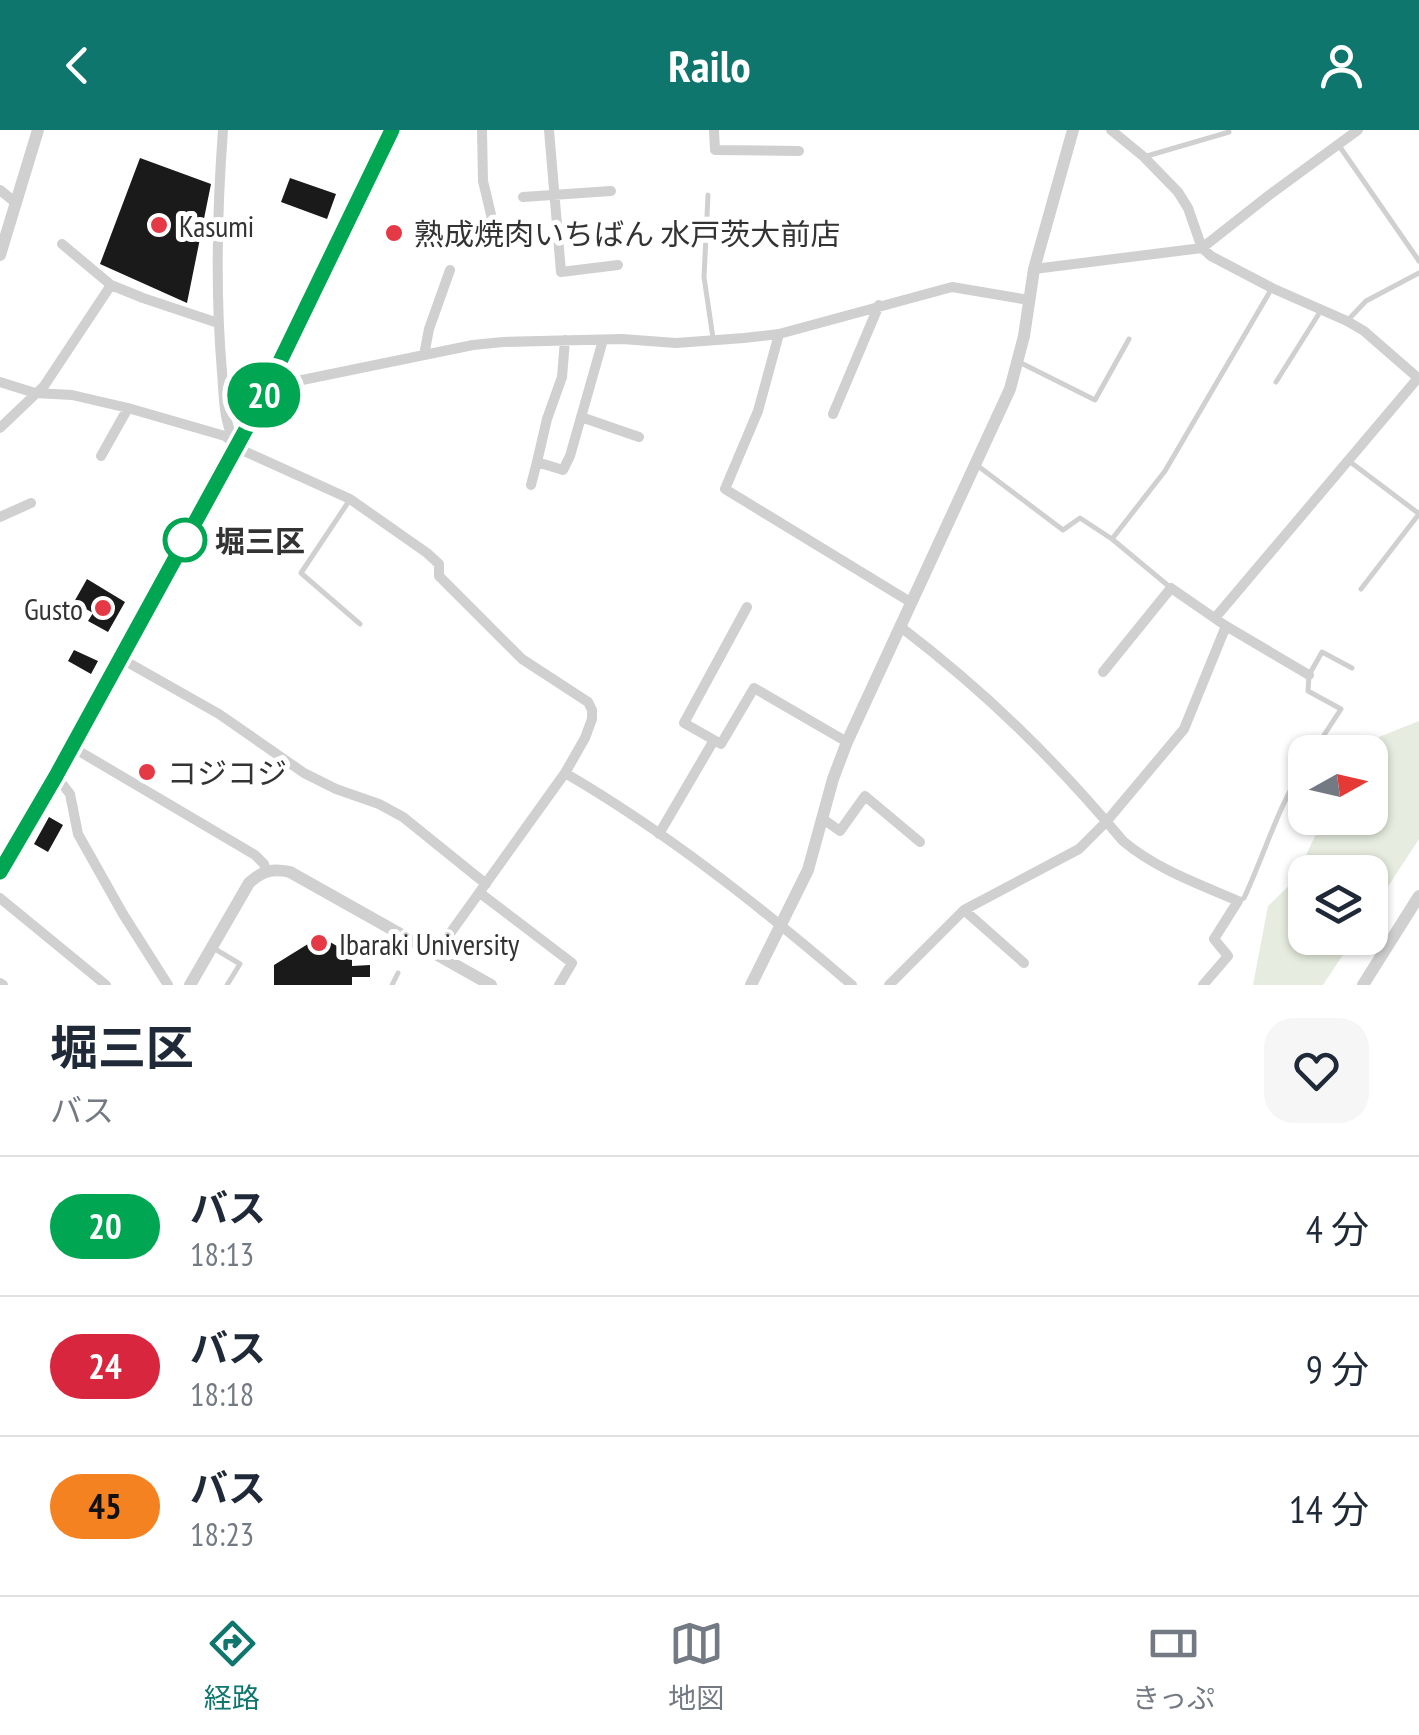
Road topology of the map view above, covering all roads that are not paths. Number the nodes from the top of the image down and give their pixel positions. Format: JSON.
{"nodes":[{"id":1,"x":38,"y":130,"type":"edge"},
{"id":2,"x":223,"y":130,"type":"edge"},
{"id":3,"x":392,"y":130,"type":"edge"},
{"id":4,"x":482,"y":130,"type":"edge"},
{"id":5,"x":549,"y":130,"type":"edge"},
{"id":6,"x":714,"y":130,"type":"edge"},
{"id":7,"x":1073,"y":130,"type":"edge"},
{"id":8,"x":1112,"y":130,"type":"edge"},
{"id":9,"x":1358,"y":130,"type":"edge"},
{"id":10,"x":1229,"y":132,"type":"edge"},
{"id":11,"x":1338,"y":144,"type":"junction"},
{"id":12,"x":799,"y":151,"type":"dead end"},
{"id":13,"x":1144,"y":157,"type":"junction"},
{"id":14,"x":0,"y":190,"type":"edge"},
{"id":15,"x":610,"y":190,"type":"dead end"},
{"id":16,"x":708,"y":194,"type":"dead end"},
{"id":17,"x":554,"y":195,"type":"junction"},
{"id":18,"x":523,"y":197,"type":"dead end"},
{"id":19,"x":16,"y":203,"type":"junction"},
{"id":20,"x":475,"y":232,"type":"dead end"},
{"id":21,"x":62,"y":244,"type":"dead end"},
{"id":22,"x":1202,"y":248,"type":"junction"},
{"id":23,"x":0,"y":255,"type":"edge"},
{"id":24,"x":1419,"y":261,"type":"edge"},
{"id":25,"x":618,"y":265,"type":"dead end"},
{"id":26,"x":1034,"y":269,"type":"junction"},
{"id":27,"x":450,"y":270,"type":"dead end"},
{"id":28,"x":1419,"y":273,"type":"edge"},
{"id":29,"x":111,"y":285,"type":"junction"},
{"id":30,"x":1272,"y":288,"type":"junction"},
{"id":31,"x":1029,"y":300,"type":"junction"},
{"id":32,"x":879,"y":305,"type":"junction"},
{"id":33,"x":1322,"y":310,"type":"junction"},
{"id":34,"x":1347,"y":321,"type":"junction"},
{"id":35,"x":218,"y":323,"type":"junction"},
{"id":36,"x":779,"y":334,"type":"junction"},
{"id":37,"x":1129,"y":339,"type":"dead end"},
{"id":38,"x":564,"y":340,"type":"junction"},
{"id":39,"x":604,"y":340,"type":"junction"},
{"id":40,"x":714,"y":341,"type":"junction"},
{"id":41,"x":424,"y":355,"type":"junction"},
{"id":42,"x":1019,"y":362,"type":"junction"},
{"id":43,"x":1419,"y":377,"type":"edge"},
{"id":44,"x":0,"y":382,"type":"edge"},
{"id":45,"x":1276,"y":382,"type":"dead end"},
{"id":46,"x":268,"y":387,"type":"junction"},
{"id":47,"x":35,"y":393,"type":"junction"},
{"id":48,"x":128,"y":408,"type":"junction"},
{"id":49,"x":833,"y":414,"type":"dead end"},
{"id":50,"x":581,"y":417,"type":"junction"},
{"id":51,"x":0,"y":428,"type":"edge"},
{"id":52,"x":639,"y":437,"type":"dead end"},
{"id":53,"x":237,"y":445,"type":"junction"},
{"id":54,"x":101,"y":456,"type":"dead end"},
{"id":55,"x":1348,"y":461,"type":"junction"},
{"id":56,"x":537,"y":462,"type":"junction"},
{"id":57,"x":976,"y":466,"type":"junction"},
{"id":58,"x":531,"y":486,"type":"dead end"},
{"id":59,"x":350,"y":499,"type":"junction"},
{"id":60,"x":31,"y":503,"type":"dead end"},
{"id":61,"x":1419,"y":513,"type":"edge"},
{"id":62,"x":0,"y":517,"type":"edge"},
{"id":63,"x":1112,"y":539,"type":"junction"},
{"id":64,"x":1170,"y":588,"type":"junction"},
{"id":65,"x":1361,"y":589,"type":"dead end"},
{"id":66,"x":912,"y":603,"type":"junction"},
{"id":67,"x":748,"y":607,"type":"dead end"},
{"id":68,"x":1215,"y":618,"type":"junction"},
{"id":69,"x":360,"y":624,"type":"dead end"},
{"id":70,"x":1226,"y":626,"type":"junction"},
{"id":71,"x":902,"y":628,"type":"junction"},
{"id":72,"x":120,"y":658,"type":"junction"},
{"id":73,"x":1352,"y":668,"type":"dead end"},
{"id":74,"x":1104,"y":672,"type":"dead end"},
{"id":75,"x":1308,"y":676,"type":"junction"},
{"id":76,"x":1324,"y":735,"type":"edge"},
{"id":77,"x":714,"y":740,"type":"junction"},
{"id":78,"x":847,"y":742,"type":"junction"},
{"id":79,"x":72,"y":747,"type":"junction"},
{"id":80,"x":565,"y":773,"type":"junction"},
{"id":81,"x":56,"y":776,"type":"junction"},
{"id":82,"x":1288,"y":793,"type":"edge"},
{"id":83,"x":823,"y":820,"type":"junction"},
{"id":84,"x":1106,"y":822,"type":"junction"},
{"id":85,"x":659,"y":834,"type":"junction"},
{"id":86,"x":920,"y":842,"type":"dead end"},
{"id":87,"x":266,"y":871,"type":"junction"},
{"id":88,"x":0,"y":872,"type":"edge"},
{"id":89,"x":483,"y":888,"type":"junction"},
{"id":90,"x":1419,"y":896,"type":"edge"},
{"id":91,"x":0,"y":898,"type":"edge"},
{"id":92,"x":1238,"y":901,"type":"junction"},
{"id":93,"x":964,"y":910,"type":"junction"},
{"id":94,"x":782,"y":925,"type":"junction"},
{"id":95,"x":212,"y":948,"type":"junction"},
{"id":96,"x":436,"y":953,"type":"junction"},
{"id":97,"x":1024,"y":964,"type":"dead end"},
{"id":98,"x":398,"y":973,"type":"dead end"},
{"id":99,"x":106,"y":985,"type":"edge"},
{"id":100,"x":168,"y":985,"type":"edge"},
{"id":101,"x":190,"y":985,"type":"edge"},
{"id":102,"x":227,"y":985,"type":"edge"},
{"id":103,"x":392,"y":985,"type":"edge"},
{"id":104,"x":491,"y":985,"type":"edge"},
{"id":105,"x":558,"y":985,"type":"edge"},
{"id":106,"x":751,"y":985,"type":"edge"},
{"id":107,"x":852,"y":985,"type":"edge"},
{"id":108,"x":888,"y":985,"type":"edge"},
{"id":109,"x":1202,"y":985,"type":"edge"},
{"id":110,"x":1362,"y":985,"type":"edge"}],
"edges":[{"from":1,"to":19,"type":"street"},
{"from":2,"to":35,"type":"street"},
{"from":3,"to":46,"type":"highway"},
{"from":4,"to":20,"type":"street"},
{"from":5,"to":17,"type":"street"},
{"from":6,"to":12,"type":"street"},
{"from":7,"to":26,"type":"street"},
{"from":8,"to":13,"type":"street"},
{"from":9,"to":11,"type":"street"},
{"from":10,"to":13,"type":"lane"},
{"from":11,"to":22,"type":"street"},
{"from":11,"to":24,"type":"lane"},
{"from":13,"to":22,"type":"street"},
{"from":14,"to":19,"type":"street"},
{"from":15,"to":17,"type":"street"},
{"from":16,"to":40,"type":"lane"},
{"from":17,"to":18,"type":"street"},
{"from":17,"to":25,"type":"street"},
{"from":19,"to":23,"type":"street"},
{"from":21,"to":29,"type":"street"},
{"from":22,"to":26,"type":"street"},
{"from":22,"to":30,"type":"street"},
{"from":26,"to":31,"type":"street"},
{"from":27,"to":41,"type":"street"},
{"from":28,"to":34,"type":"lane"},
{"from":29,"to":35,"type":"street"},
{"from":29,"to":47,"type":"street"},
{"from":30,"to":33,"type":"street"},
{"from":30,"to":63,"type":"lane"},
{"from":31,"to":32,"type":"street"},
{"from":31,"to":42,"type":"street"},
{"from":32,"to":36,"type":"street"},
{"from":32,"to":49,"type":"street"},
{"from":33,"to":34,"type":"street"},
{"from":33,"to":45,"type":"lane"},
{"from":34,"to":43,"type":"street"},
{"from":35,"to":53,"type":"street"},
{"from":36,"to":40,"type":"street"},
{"from":36,"to":66,"type":"street"},
{"from":37,"to":42,"type":"lane"},
{"from":38,"to":39,"type":"street"},
{"from":38,"to":41,"type":"street"},
{"from":38,"to":56,"type":"street"},
{"from":39,"to":40,"type":"street"},
{"from":39,"to":50,"type":"street"},
{"from":41,"to":46,"type":"street"},
{"from":42,"to":57,"type":"street"},
{"from":43,"to":55,"type":"street"},
{"from":44,"to":47,"type":"street"},
{"from":46,"to":53,"type":"highway"},
{"from":47,"to":48,"type":"street"},
{"from":47,"to":51,"type":"street"},
{"from":48,"to":53,"type":"street"},
{"from":48,"to":54,"type":"street"},
{"from":50,"to":52,"type":"street"},
{"from":50,"to":56,"type":"street"},
{"from":53,"to":59,"type":"street"},
{"from":53,"to":72,"type":"highway"},
{"from":55,"to":61,"type":"lane"},
{"from":55,"to":68,"type":"street"},
{"from":56,"to":58,"type":"street"},
{"from":57,"to":63,"type":"lane"},
{"from":57,"to":66,"type":"street"},
{"from":59,"to":69,"type":"lane"},
{"from":59,"to":80,"type":"street"},
{"from":60,"to":62,"type":"street"},
{"from":61,"to":65,"type":"lane"},
{"from":63,"to":64,"type":"lane"},
{"from":64,"to":68,"type":"street"},
{"from":64,"to":74,"type":"street"},
{"from":66,"to":71,"type":"street"},
{"from":67,"to":77,"type":"street"},
{"from":68,"to":70,"type":"street"},
{"from":70,"to":75,"type":"street"},
{"from":70,"to":84,"type":"street"},
{"from":71,"to":78,"type":"street"},
{"from":71,"to":84,"type":"street"},
{"from":72,"to":79,"type":"highway"},
{"from":72,"to":89,"type":"street"},
{"from":73,"to":75,"type":"lane"},
{"from":75,"to":76,"type":"lane"},
{"from":77,"to":78,"type":"street"},
{"from":77,"to":85,"type":"street"},
{"from":78,"to":83,"type":"street"},
{"from":79,"to":81,"type":"highway"},
{"from":79,"to":87,"type":"street"},
{"from":80,"to":85,"type":"street"},
{"from":80,"to":89,"type":"street"},
{"from":81,"to":88,"type":"highway"},
{"from":81,"to":100,"type":"street"},
{"from":82,"to":92,"type":"lane"},
{"from":83,"to":86,"type":"street"},
{"from":83,"to":94,"type":"street"},
{"from":84,"to":92,"type":"street"},
{"from":84,"to":93,"type":"street"},
{"from":85,"to":94,"type":"street"},
{"from":87,"to":95,"type":"street"},
{"from":87,"to":96,"type":"street"},
{"from":89,"to":96,"type":"street"},
{"from":89,"to":105,"type":"street"},
{"from":90,"to":110,"type":"street"},
{"from":91,"to":99,"type":"street"},
{"from":92,"to":109,"type":"street"},
{"from":93,"to":97,"type":"street"},
{"from":93,"to":108,"type":"street"},
{"from":94,"to":106,"type":"street"},
{"from":94,"to":107,"type":"street"},
{"from":95,"to":101,"type":"street"},
{"from":95,"to":102,"type":"lane"},
{"from":96,"to":104,"type":"street"},
{"from":98,"to":103,"type":"lane"}]}
